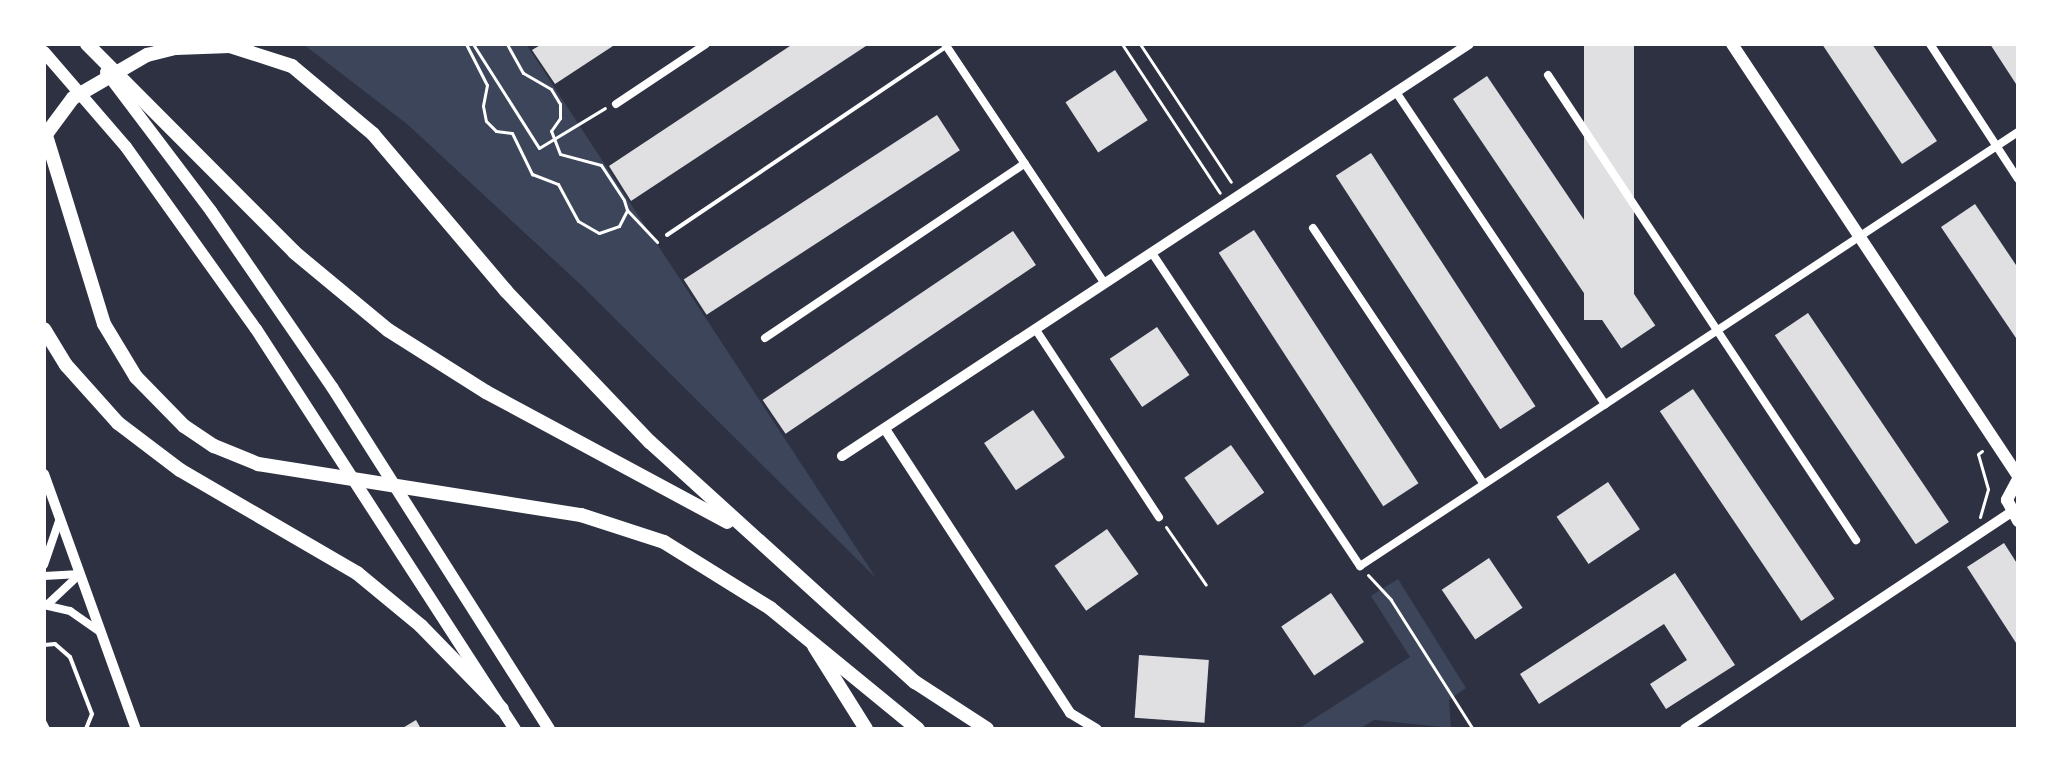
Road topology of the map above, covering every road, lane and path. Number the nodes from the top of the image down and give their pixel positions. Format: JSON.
{"nodes":[{"id":1,"x":86,"y":44,"type":"edge"},
{"id":2,"x":466,"y":44,"type":"edge"},
{"id":3,"x":473,"y":44,"type":"edge"},
{"id":4,"x":507,"y":44,"type":"edge"},
{"id":5,"x":706,"y":44,"type":"edge"},
{"id":6,"x":1122,"y":44,"type":"edge"},
{"id":7,"x":1140,"y":44,"type":"edge"},
{"id":8,"x":1469,"y":44,"type":"edge"},
{"id":9,"x":1732,"y":44,"type":"edge"},
{"id":10,"x":1930,"y":44,"type":"edge"},
{"id":11,"x":201,"y":45,"type":"edge"},
{"id":12,"x":946,"y":45,"type":"edge"},
{"id":13,"x":44,"y":52,"type":"edge"},
{"id":14,"x":1548,"y":75,"type":"dead end"},
{"id":15,"x":1396,"y":92,"type":"junction"},
{"id":16,"x":616,"y":104,"type":"joint"},
{"id":17,"x":44,"y":128,"type":"edge"},
{"id":18,"x":2018,"y":132,"type":"edge"},
{"id":19,"x":44,"y":137,"type":"edge"},
{"id":20,"x":552,"y":141,"type":"junction"},
{"id":21,"x":1996,"y":147,"type":"junction"},
{"id":22,"x":1025,"y":163,"type":"junction"},
{"id":23,"x":2018,"y":179,"type":"edge"},
{"id":24,"x":627,"y":210,"type":"junction"},
{"id":25,"x":1313,"y":228,"type":"dead end"},
{"id":26,"x":667,"y":235,"type":"joint"},
{"id":27,"x":1860,"y":237,"type":"junction"},
{"id":28,"x":1152,"y":253,"type":"junction"},
{"id":29,"x":1105,"y":284,"type":"junction"},
{"id":30,"x":44,"y":329,"type":"edge"},
{"id":31,"x":1036,"y":330,"type":"junction"},
{"id":32,"x":1715,"y":332,"type":"junction"},
{"id":33,"x":765,"y":338,"type":"dead end"},
{"id":34,"x":1605,"y":404,"type":"junction"},
{"id":35,"x":885,"y":429,"type":"junction"},
{"id":36,"x":1995,"y":442,"type":"junction"},
{"id":37,"x":842,"y":456,"type":"dead end"},
{"id":38,"x":44,"y":474,"type":"edge"},
{"id":39,"x":2018,"y":477,"type":"edge"},
{"id":40,"x":1483,"y":483,"type":"junction"},
{"id":41,"x":60,"y":517,"type":"junction"},
{"id":42,"x":1159,"y":517,"type":"joint"},
{"id":43,"x":2014,"y":517,"type":"edge"},
{"id":44,"x":1987,"y":528,"type":"junction"},
{"id":45,"x":746,"y":531,"type":"junction"},
{"id":46,"x":1856,"y":540,"type":"dead end"},
{"id":47,"x":44,"y":565,"type":"edge"},
{"id":48,"x":1360,"y":566,"type":"junction"},
{"id":49,"x":80,"y":574,"type":"junction"},
{"id":50,"x":44,"y":576,"type":"edge"},
{"id":51,"x":1206,"y":585,"type":"dead end"},
{"id":52,"x":46,"y":605,"type":"edge"},
{"id":53,"x":101,"y":633,"type":"junction"},
{"id":54,"x":807,"y":635,"type":"junction"},
{"id":55,"x":44,"y":645,"type":"edge"},
{"id":56,"x":502,"y":709,"type":"junction"},
{"id":57,"x":44,"y":721,"type":"edge"},
{"id":58,"x":48,"y":729,"type":"edge"},
{"id":59,"x":86,"y":729,"type":"edge"},
{"id":60,"x":136,"y":729,"type":"edge"},
{"id":61,"x":515,"y":729,"type":"edge"},
{"id":62,"x":549,"y":729,"type":"edge"},
{"id":63,"x":866,"y":729,"type":"edge"},
{"id":64,"x":918,"y":729,"type":"edge"},
{"id":65,"x":987,"y":729,"type":"edge"},
{"id":66,"x":1097,"y":729,"type":"edge"},
{"id":67,"x":1473,"y":729,"type":"edge"},
{"id":68,"x":1685,"y":729,"type":"edge"}],
"edges":[{"from":1,"to":45,"type":"highway"},
{"from":1,"to":62,"type":"main road"},
{"from":2,"to":24,"type":"path"},
{"from":3,"to":20,"type":"path"},
{"from":4,"to":20,"type":"path"},
{"from":5,"to":16,"type":"street"},
{"from":6,"to":7,"type":"path"},
{"from":8,"to":15,"type":"street"},
{"from":9,"to":27,"type":"main road"},
{"from":10,"to":21,"type":"street"},
{"from":11,"to":19,"type":"highway"},
{"from":11,"to":45,"type":"highway"},
{"from":12,"to":22,"type":"street"},
{"from":12,"to":26,"type":"lane"},
{"from":13,"to":56,"type":"main road"},
{"from":14,"to":32,"type":"street"},
{"from":15,"to":28,"type":"street"},
{"from":15,"to":34,"type":"street"},
{"from":16,"to":20,"type":"path"},
{"from":17,"to":54,"type":"highway"},
{"from":18,"to":21,"type":"street"},
{"from":20,"to":24,"type":"path"},
{"from":21,"to":23,"type":"street"},
{"from":21,"to":27,"type":"street"},
{"from":22,"to":29,"type":"street"},
{"from":22,"to":33,"type":"street"},
{"from":24,"to":26,"type":"path"},
{"from":25,"to":40,"type":"street"},
{"from":27,"to":32,"type":"street"},
{"from":27,"to":36,"type":"main road"},
{"from":28,"to":29,"type":"street"},
{"from":28,"to":48,"type":"street"},
{"from":29,"to":31,"type":"street"},
{"from":30,"to":56,"type":"highway"},
{"from":31,"to":35,"type":"street"},
{"from":31,"to":42,"type":"street"},
{"from":32,"to":34,"type":"street"},
{"from":32,"to":46,"type":"street"},
{"from":34,"to":40,"type":"street"},
{"from":35,"to":37,"type":"street"},
{"from":35,"to":66,"type":"street"},
{"from":36,"to":39,"type":"main road"},
{"from":36,"to":44,"type":"path"},
{"from":38,"to":41,"type":"street"},
{"from":39,"to":43,"type":"main road"},
{"from":40,"to":48,"type":"street"},
{"from":41,"to":47,"type":"street"},
{"from":41,"to":49,"type":"street"},
{"from":42,"to":51,"type":"path"},
{"from":43,"to":44,"type":"street"},
{"from":44,"to":68,"type":"street"},
{"from":45,"to":65,"type":"highway"},
{"from":48,"to":67,"type":"path"},
{"from":49,"to":50,"type":"street"},
{"from":49,"to":52,"type":"street"},
{"from":49,"to":53,"type":"street"},
{"from":52,"to":53,"type":"street"},
{"from":53,"to":60,"type":"street"},
{"from":54,"to":63,"type":"highway"},
{"from":54,"to":64,"type":"highway"},
{"from":55,"to":59,"type":"lane"},
{"from":56,"to":61,"type":"main road"},
{"from":57,"to":58,"type":"lane"}]}
